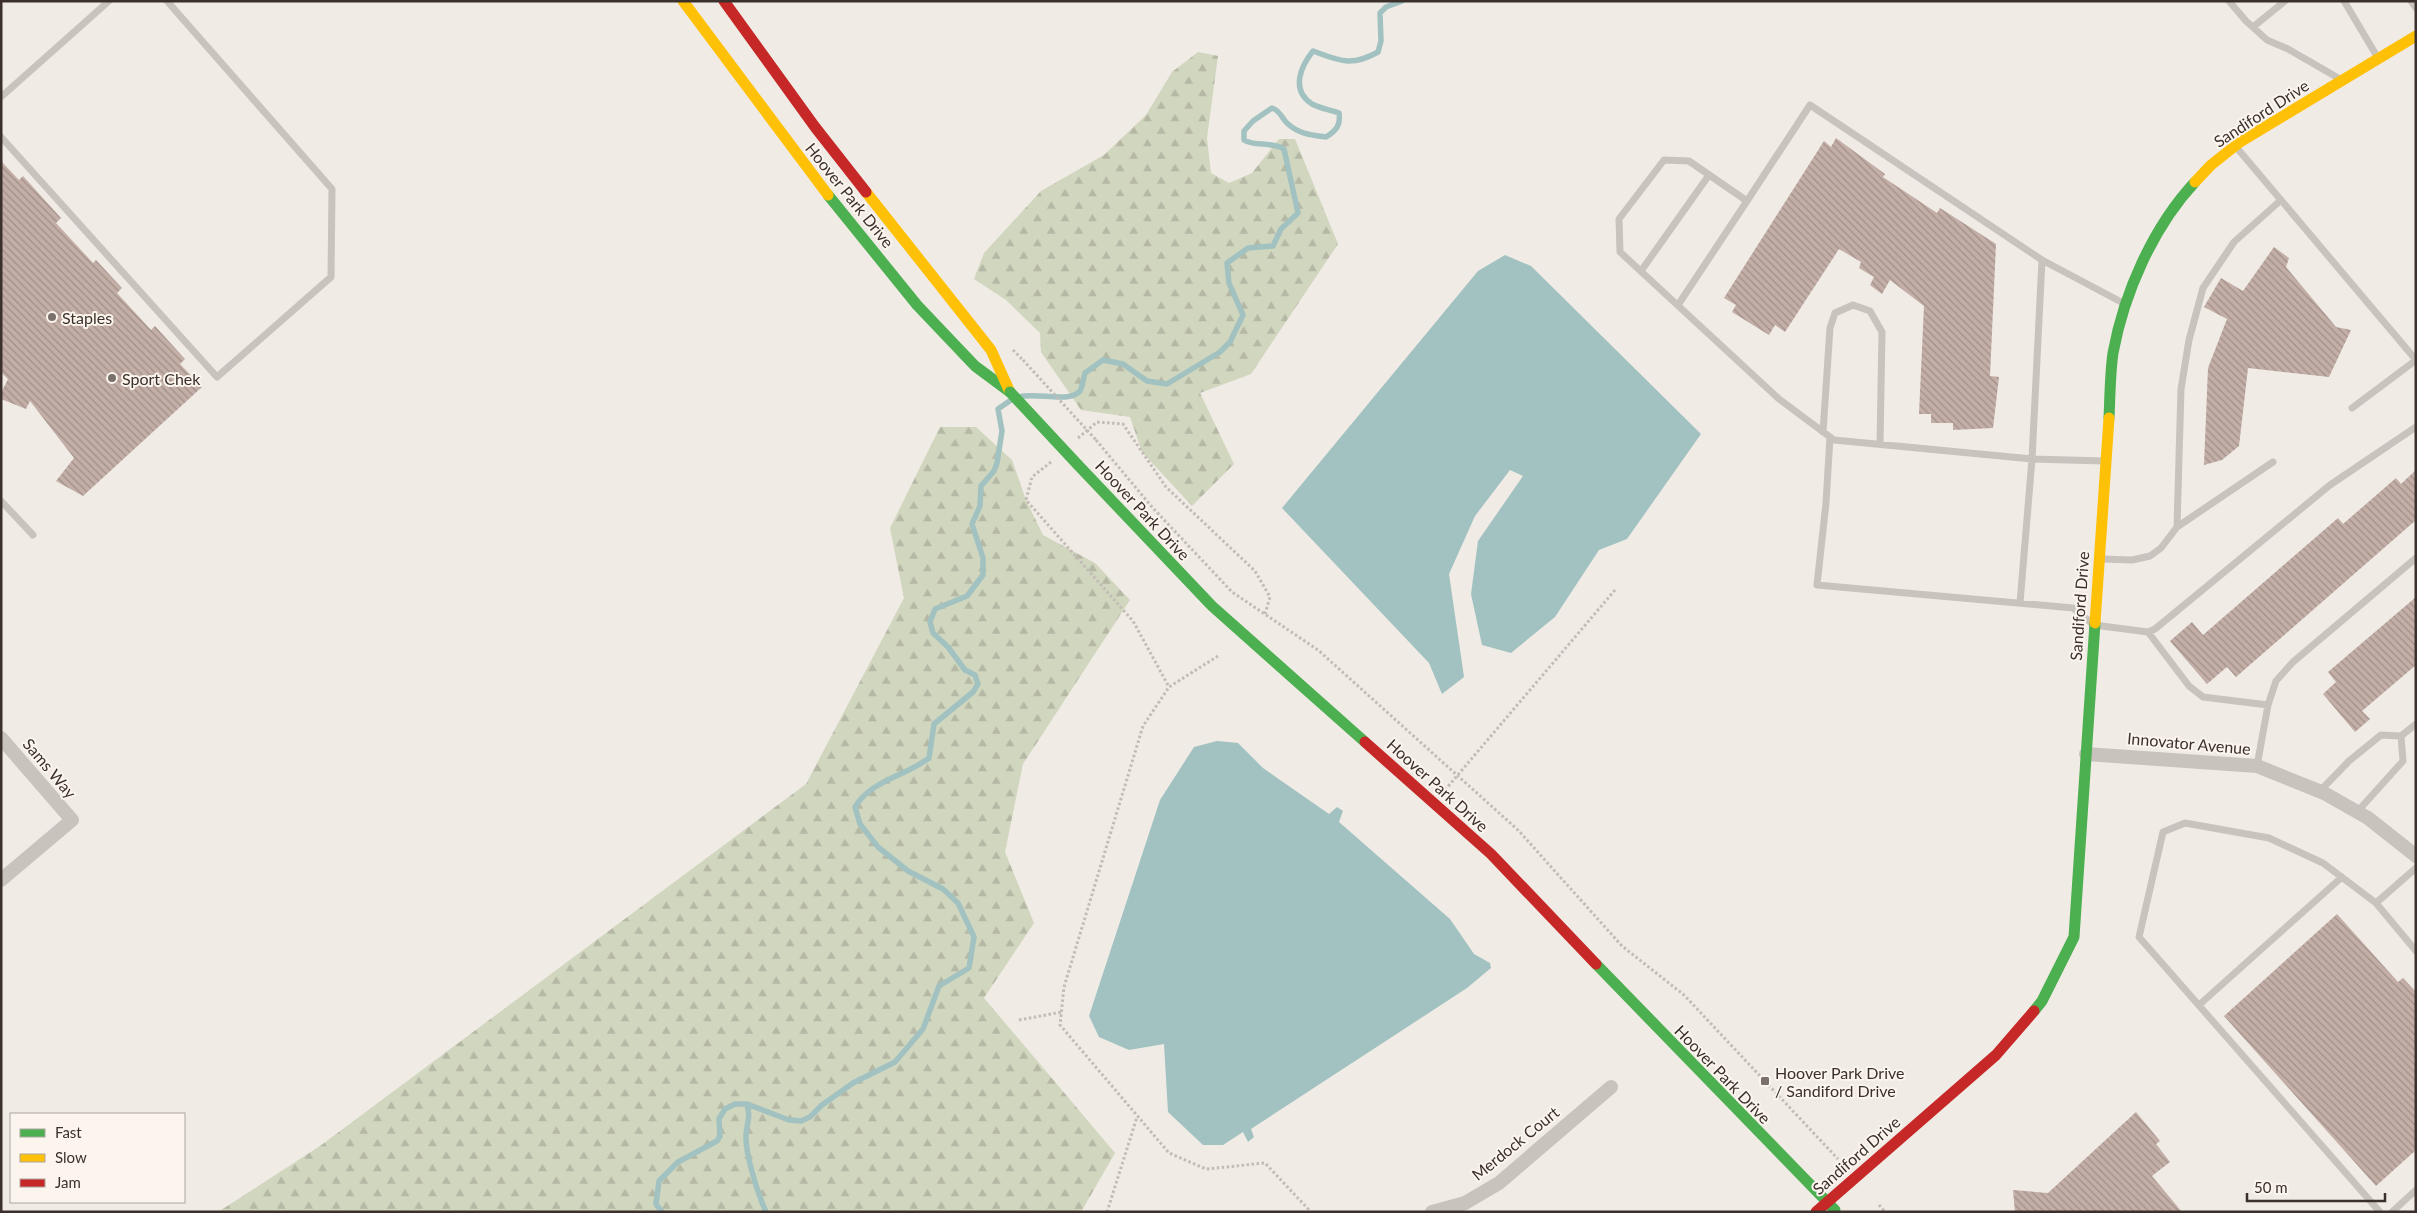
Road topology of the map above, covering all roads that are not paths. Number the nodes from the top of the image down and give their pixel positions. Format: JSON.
{"nodes":[{"id":1,"x":108,"y":1,"type":"edge"},
{"id":2,"x":168,"y":1,"type":"edge"},
{"id":3,"x":682,"y":1,"type":"edge"},
{"id":4,"x":724,"y":1,"type":"edge"},
{"id":5,"x":2230,"y":1,"type":"edge"},
{"id":6,"x":2285,"y":1,"type":"edge"},
{"id":7,"x":2344,"y":1,"type":"edge"},
{"id":8,"x":2411,"y":1,"type":"edge"},
{"id":9,"x":2416,"y":8,"type":"edge"},
{"id":10,"x":2253,"y":27,"type":"junction"},
{"id":11,"x":2416,"y":36,"type":"edge"},
{"id":12,"x":2378,"y":58,"type":"junction"},
{"id":13,"x":2342,"y":80,"type":"junction"},
{"id":14,"x":1,"y":97,"type":"edge"},
{"id":15,"x":1,"y":137,"type":"edge"},
{"id":16,"x":2236,"y":146,"type":"junction"},
{"id":17,"x":1709,"y":175,"type":"junction"},
{"id":18,"x":2281,"y":200,"type":"junction"},
{"id":19,"x":1747,"y":201,"type":"junction"},
{"id":20,"x":2042,"y":260,"type":"junction"},
{"id":21,"x":1641,"y":271,"type":"junction"},
{"id":22,"x":2125,"y":304,"type":"junction"},
{"id":23,"x":1678,"y":305,"type":"junction"},
{"id":24,"x":2416,"y":360,"type":"edge"},
{"id":25,"x":1010,"y":392,"type":"junction"},
{"id":26,"x":2352,"y":408,"type":"dead end"},
{"id":27,"x":2416,"y":428,"type":"edge"},
{"id":28,"x":1823,"y":432,"type":"junction"},
{"id":29,"x":1830,"y":437,"type":"junction"},
{"id":30,"x":1880,"y":444,"type":"junction"},
{"id":31,"x":2032,"y":459,"type":"junction"},
{"id":32,"x":2105,"y":461,"type":"junction"},
{"id":33,"x":2273,"y":462,"type":"dead end"},
{"id":34,"x":3,"y":506,"type":"edge"},
{"id":35,"x":2177,"y":527,"type":"junction"},
{"id":36,"x":33,"y":535,"type":"dead end"},
{"id":37,"x":2416,"y":558,"type":"edge"},
{"id":38,"x":2098,"y":559,"type":"junction"},
{"id":39,"x":2020,"y":603,"type":"junction"},
{"id":40,"x":2094,"y":625,"type":"junction"},
{"id":41,"x":2148,"y":632,"type":"junction"},
{"id":42,"x":2268,"y":705,"type":"junction"},
{"id":43,"x":2416,"y":724,"type":"edge"},
{"id":44,"x":2401,"y":736,"type":"junction"},
{"id":45,"x":1,"y":738,"type":"edge"},
{"id":46,"x":2086,"y":754,"type":"junction"},
{"id":47,"x":2257,"y":766,"type":"junction"},
{"id":48,"x":2320,"y":791,"type":"junction"},
{"id":49,"x":2357,"y":812,"type":"junction"},
{"id":50,"x":2416,"y":856,"type":"edge"},
{"id":51,"x":2416,"y":868,"type":"edge"},
{"id":52,"x":2342,"y":877,"type":"junction"},
{"id":53,"x":1,"y":880,"type":"edge"},
{"id":54,"x":2376,"y":902,"type":"junction"},
{"id":55,"x":2416,"y":951,"type":"edge"},
{"id":56,"x":2199,"y":1005,"type":"junction"},
{"id":57,"x":1611,"y":1087,"type":"dead end"},
{"id":58,"x":2416,"y":1190,"type":"edge"},
{"id":59,"x":1827,"y":1202,"type":"junction"},
{"id":60,"x":1432,"y":1212,"type":"edge"},
{"id":61,"x":1816,"y":1212,"type":"edge"},
{"id":62,"x":1836,"y":1212,"type":"edge"},
{"id":63,"x":2380,"y":1212,"type":"edge"},
{"id":64,"x":2392,"y":1212,"type":"edge"}],
"edges":[{"from":1,"to":14,"type":"lane"},
{"from":2,"to":15,"type":"lane"},
{"from":3,"to":25,"type":"street","name":"Hoover Park Drive"},
{"from":4,"to":25,"type":"street","name":"Hoover Park Drive"},
{"from":5,"to":10,"type":"lane"},
{"from":6,"to":10,"type":"lane"},
{"from":7,"to":12,"type":"lane"},
{"from":8,"to":9,"type":"lane"},
{"from":10,"to":13,"type":"lane"},
{"from":11,"to":12,"type":"street","name":"Sandiford Drive"},
{"from":12,"to":13,"type":"street","name":"Sandiford Drive"},
{"from":13,"to":16,"type":"street","name":"Sandiford Drive"},
{"from":16,"to":18,"type":"lane"},
{"from":16,"to":22,"type":"street","name":"Sandiford Drive"},
{"from":17,"to":19,"type":"lane"},
{"from":17,"to":21,"type":"lane"},
{"from":17,"to":21,"type":"lane"},
{"from":18,"to":24,"type":"lane"},
{"from":18,"to":35,"type":"lane"},
{"from":19,"to":20,"type":"lane"},
{"from":19,"to":23,"type":"lane"},
{"from":20,"to":22,"type":"lane"},
{"from":20,"to":31,"type":"lane"},
{"from":21,"to":23,"type":"lane"},
{"from":22,"to":32,"type":"street","name":"Sandiford Drive"},
{"from":23,"to":28,"type":"lane"},
{"from":24,"to":26,"type":"lane"},
{"from":25,"to":59,"type":"street","name":"Hoover Park Drive","bridge":true},
{"from":27,"to":41,"type":"lane"},
{"from":28,"to":29,"type":"lane"},
{"from":28,"to":30,"type":"lane"},
{"from":29,"to":30,"type":"lane"},
{"from":29,"to":39,"type":"lane"},
{"from":30,"to":31,"type":"lane"},
{"from":31,"to":32,"type":"lane"},
{"from":31,"to":39,"type":"lane"},
{"from":32,"to":38,"type":"street","name":"Sandiford Drive"},
{"from":33,"to":35,"type":"lane"},
{"from":34,"to":36,"type":"lane"},
{"from":35,"to":38,"type":"lane"},
{"from":37,"to":42,"type":"lane"},
{"from":38,"to":40,"type":"street","name":"Sandiford Drive"},
{"from":39,"to":40,"type":"lane"},
{"from":40,"to":41,"type":"lane"},
{"from":40,"to":46,"type":"street","name":"Sandiford Drive"},
{"from":41,"to":42,"type":"lane"},
{"from":42,"to":47,"type":"lane"},
{"from":43,"to":44,"type":"lane"},
{"from":44,"to":48,"type":"lane"},
{"from":44,"to":49,"type":"lane"},
{"from":45,"to":53,"type":"street","name":"Sams Way"},
{"from":46,"to":47,"type":"street","name":"Innovator Avenue"},
{"from":46,"to":59,"type":"street","name":"Sandiford Drive"},
{"from":47,"to":48,"type":"street","name":"Innovator Avenue"},
{"from":48,"to":49,"type":"street","name":"Innovator Avenue"},
{"from":49,"to":50,"type":"street","name":"Innovator Avenue"},
{"from":51,"to":54,"type":"lane"},
{"from":52,"to":54,"type":"lane"},
{"from":52,"to":56,"type":"lane"},
{"from":52,"to":56,"type":"lane"},
{"from":54,"to":55,"type":"lane"},
{"from":56,"to":63,"type":"lane"},
{"from":57,"to":60,"type":"street","name":"Merdock Court"},
{"from":58,"to":64,"type":"lane"},
{"from":59,"to":61,"type":"street","name":"Sandiford Drive"},
{"from":59,"to":62,"type":"street","name":"Hoover Park Drive"}]}
